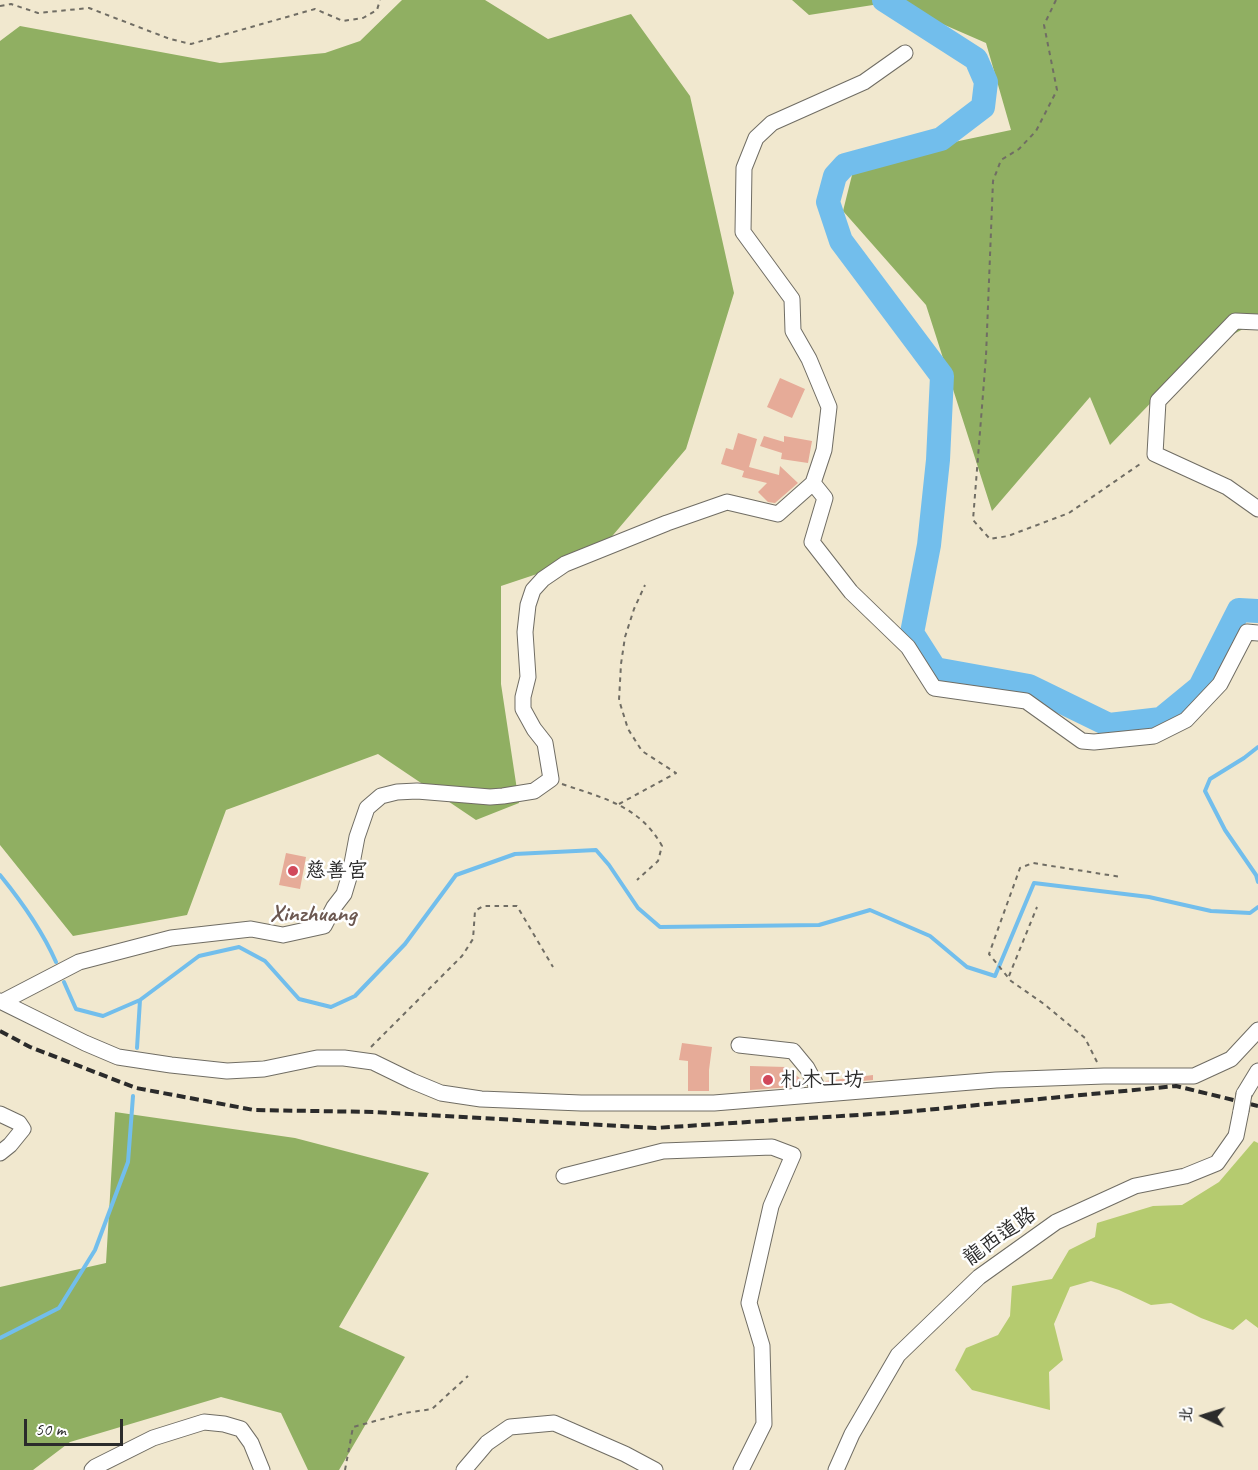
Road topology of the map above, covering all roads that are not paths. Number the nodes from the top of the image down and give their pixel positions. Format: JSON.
{"nodes":[{"id":1,"x":905,"y":53,"type":"dead end"},
{"id":2,"x":1258,"y":322,"type":"edge"},
{"id":3,"x":813,"y":483,"type":"junction"},
{"id":4,"x":1258,"y":509,"type":"edge"},
{"id":5,"x":1258,"y":633,"type":"edge"},
{"id":6,"x":1,"y":1002,"type":"edge"},
{"id":7,"x":1258,"y":1030,"type":"edge"},
{"id":8,"x":739,"y":1045,"type":"dead end"},
{"id":9,"x":1258,"y":1071,"type":"edge"},
{"id":10,"x":821,"y":1094,"type":"junction"},
{"id":11,"x":0,"y":1114,"type":"edge"},
{"id":12,"x":0,"y":1153,"type":"edge"},
{"id":13,"x":564,"y":1176,"type":"dead end"},
{"id":14,"x":92,"y":1470,"type":"edge"},
{"id":15,"x":262,"y":1470,"type":"edge"},
{"id":16,"x":464,"y":1470,"type":"edge"},
{"id":17,"x":655,"y":1470,"type":"edge"},
{"id":18,"x":741,"y":1470,"type":"edge"},
{"id":19,"x":836,"y":1470,"type":"edge"}],
"edges":[{"from":1,"to":3,"type":"street"},
{"from":2,"to":4,"type":"street"},
{"from":3,"to":5,"type":"street"},
{"from":3,"to":6,"type":"street"},
{"from":6,"to":10,"type":"street"},
{"from":7,"to":10,"type":"street"},
{"from":8,"to":10,"type":"street"},
{"from":9,"to":19,"type":"street","name":"龍西道路","bridge":true},
{"from":11,"to":12,"type":"street"},
{"from":13,"to":18,"type":"street"},
{"from":14,"to":15,"type":"street"},
{"from":16,"to":17,"type":"street"}]}
